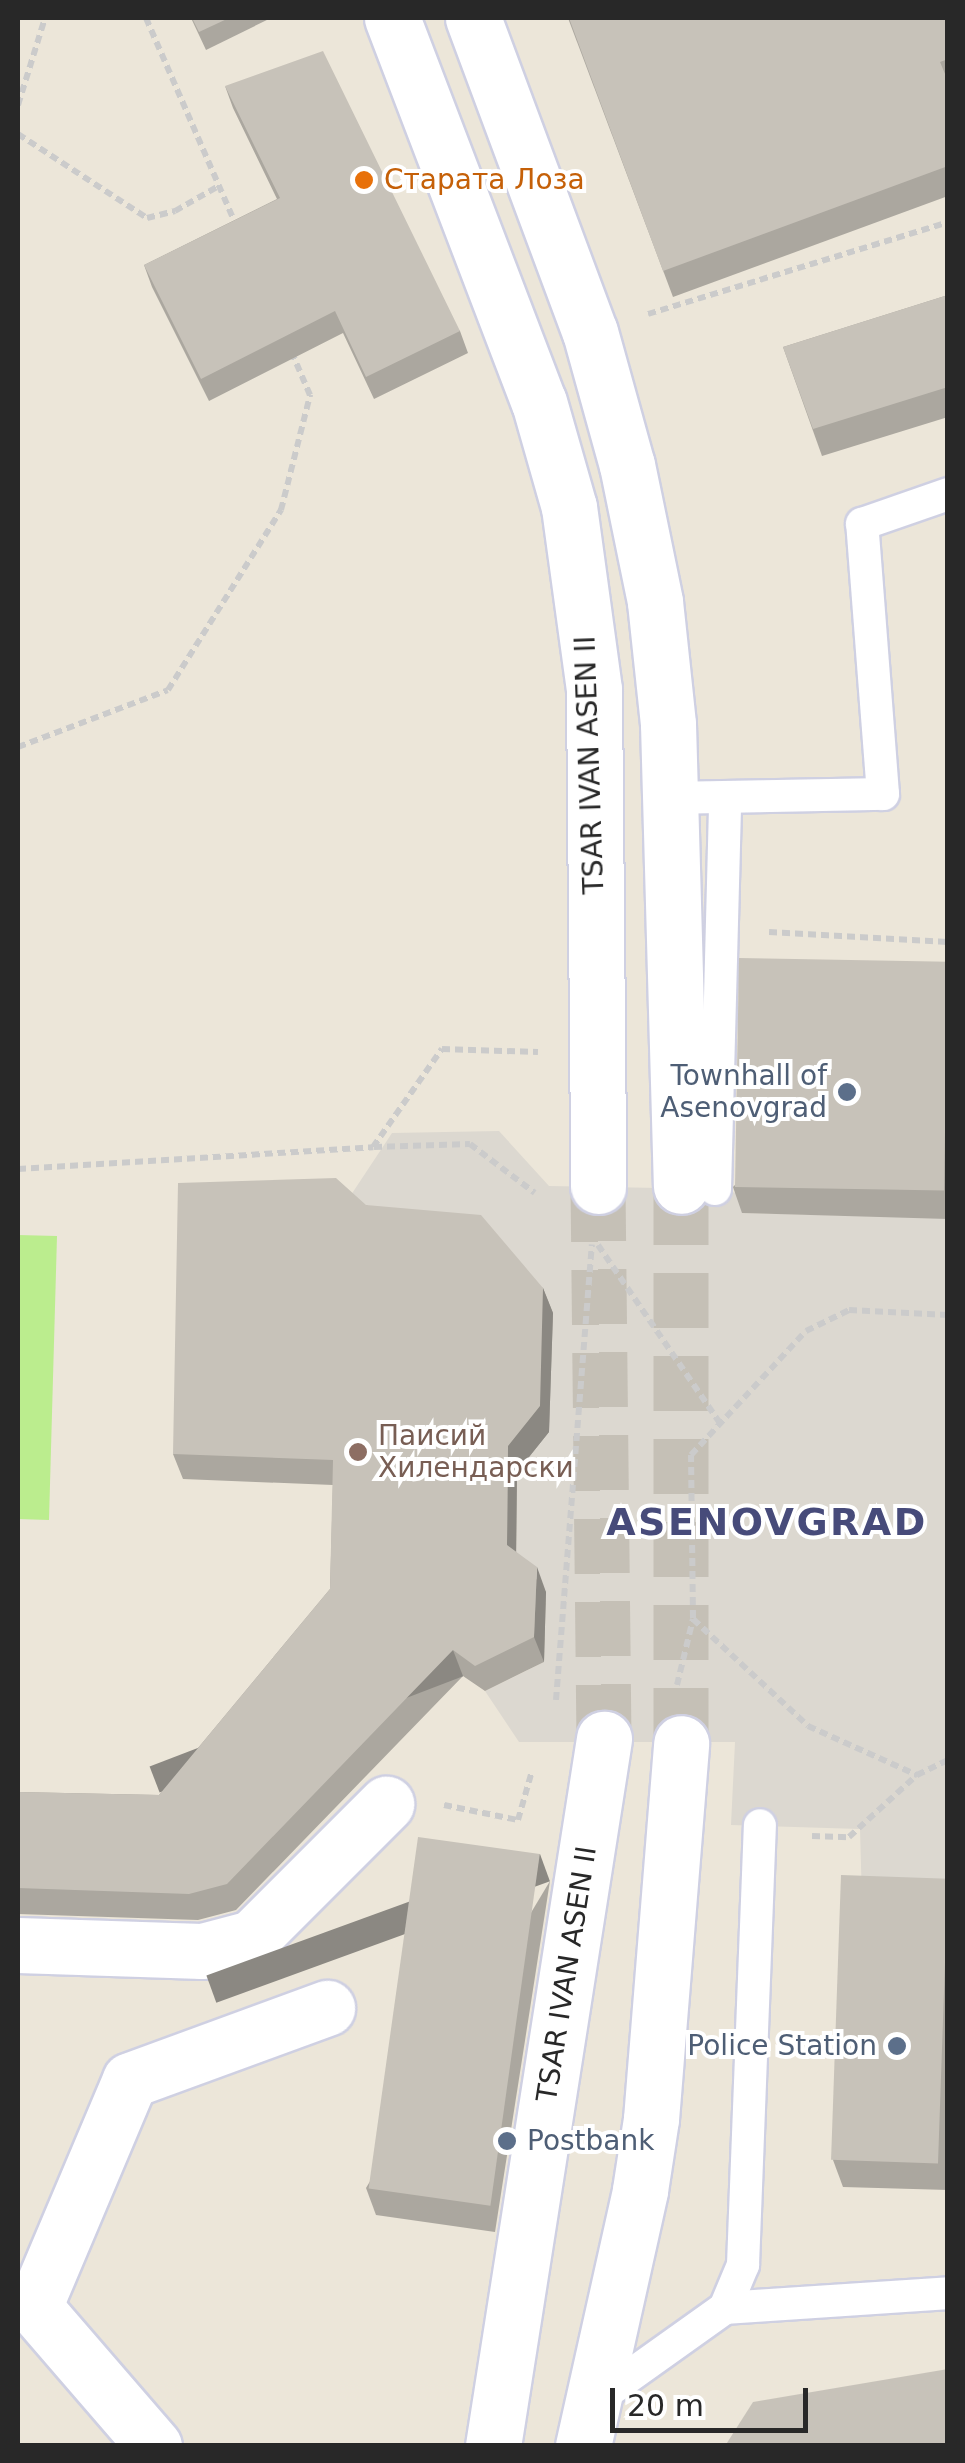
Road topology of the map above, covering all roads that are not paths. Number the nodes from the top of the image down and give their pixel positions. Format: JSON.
{"nodes":[{"id":1,"x":473,"y":18,"type":"edge"},
{"id":2,"x":394,"y":31,"type":"edge"},
{"id":3,"x":948,"y":494,"type":"edge"},
{"id":4,"x":671,"y":798,"type":"junction"},
{"id":5,"x":725,"y":800,"type":"junction"},
{"id":6,"x":598,"y":1186,"type":"tunnel mouth"},
{"id":7,"x":698,"y":1187,"type":"joint"},
{"id":8,"x":677,"y":1721,"type":"tunnel mouth"},
{"id":9,"x":604,"y":1740,"type":"tunnel mouth"},
{"id":10,"x":409,"y":1803,"type":"road end"},
{"id":11,"x":760,"y":1825,"type":"dead end"},
{"id":12,"x":18,"y":1945,"type":"edge"},
{"id":13,"x":327,"y":2008,"type":"dead end"},
{"id":14,"x":948,"y":2293,"type":"edge"},
{"id":15,"x":26,"y":2306,"type":"edge"},
{"id":16,"x":725,"y":2308,"type":"junction"},
{"id":17,"x":588,"y":2424,"type":"edge"},
{"id":18,"x":154,"y":2446,"type":"edge"},
{"id":19,"x":493,"y":2446,"type":"edge"}],
"edges":[{"from":1,"to":4,"type":"street"},
{"from":2,"to":6,"type":"street","name":"TSAR IVAN ASEN II"},
{"from":3,"to":5,"type":"lane"},
{"from":4,"to":5,"type":"lane"},
{"from":4,"to":7,"type":"street"},
{"from":5,"to":7,"type":"lane"},
{"from":8,"to":17,"type":"street"},
{"from":9,"to":19,"type":"street","name":"TSAR IVAN ASEN II"},
{"from":10,"to":12,"type":"street"},
{"from":11,"to":16,"type":"lane"},
{"from":13,"to":15,"type":"street"},
{"from":14,"to":16,"type":"lane"},
{"from":15,"to":18,"type":"street"},
{"from":16,"to":17,"type":"lane"}]}
